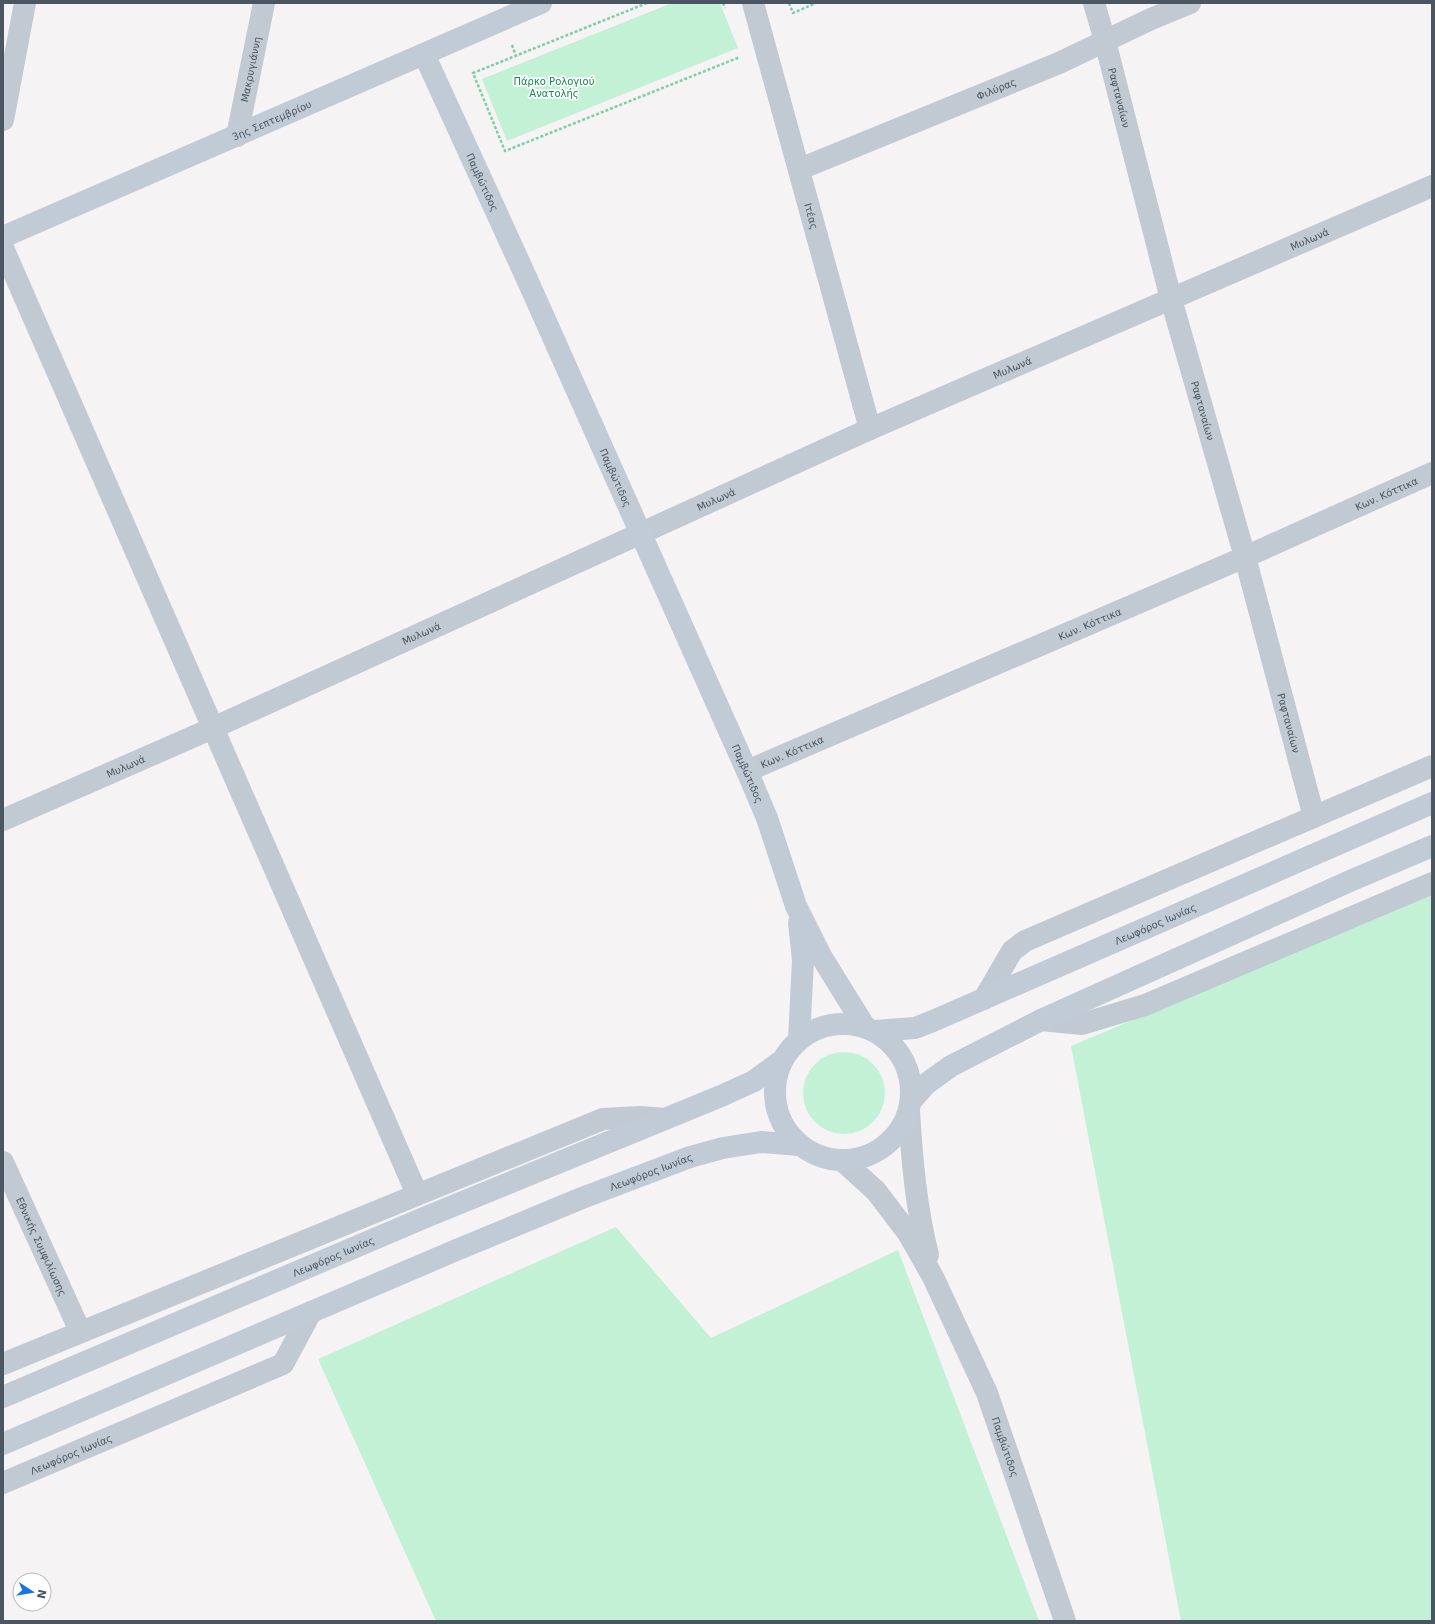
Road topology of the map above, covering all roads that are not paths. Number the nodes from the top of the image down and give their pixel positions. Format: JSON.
{"nodes":[{"id":1,"x":25,"y":3,"type":"edge"},
{"id":2,"x":264,"y":3,"type":"edge"},
{"id":3,"x":540,"y":3,"type":"edge"},
{"id":4,"x":753,"y":3,"type":"edge"},
{"id":5,"x":1094,"y":3,"type":"edge"},
{"id":6,"x":1190,"y":3,"type":"edge"},
{"id":7,"x":1105,"y":41,"type":"junction"},
{"id":8,"x":424,"y":54,"type":"junction"},
{"id":9,"x":3,"y":120,"type":"edge"},
{"id":10,"x":237,"y":136,"type":"junction"},
{"id":11,"x":800,"y":169,"type":"junction"},
{"id":12,"x":1432,"y":186,"type":"edge"},
{"id":13,"x":3,"y":237,"type":"edge"},
{"id":14,"x":3,"y":248,"type":"edge"},
{"id":15,"x":1170,"y":299,"type":"junction"},
{"id":16,"x":870,"y":429,"type":"junction"},
{"id":17,"x":1432,"y":473,"type":"edge"},
{"id":18,"x":641,"y":533,"type":"junction"},
{"id":19,"x":1245,"y":557,"type":"junction"},
{"id":20,"x":213,"y":728,"type":"junction"},
{"id":21,"x":1432,"y":766,"type":"edge"},
{"id":22,"x":747,"y":771,"type":"junction"},
{"id":23,"x":1432,"y":803,"type":"edge"},
{"id":24,"x":1314,"y":817,"type":"junction"},
{"id":25,"x":3,"y":820,"type":"edge"},
{"id":26,"x":1432,"y":846,"type":"edge"},
{"id":27,"x":1432,"y":883,"type":"edge"},
{"id":28,"x":796,"y":906,"type":"junction"},
{"id":29,"x":984,"y":999,"type":"junction"},
{"id":30,"x":1041,"y":1020,"type":"junction"},
{"id":31,"x":870,"y":1029,"type":"junction"},
{"id":32,"x":799,"y":1039,"type":"junction"},
{"id":33,"x":780,"y":1062,"type":"junction"},
{"id":34,"x":910,"y":1106,"type":"junction"},
{"id":35,"x":665,"y":1119,"type":"junction"},
{"id":36,"x":798,"y":1145,"type":"junction"},
{"id":37,"x":843,"y":1161,"type":"junction"},
{"id":38,"x":3,"y":1162,"type":"edge"},
{"id":39,"x":417,"y":1194,"type":"junction"},
{"id":40,"x":933,"y":1277,"type":"junction"},
{"id":41,"x":311,"y":1312,"type":"junction"},
{"id":42,"x":80,"y":1331,"type":"junction"},
{"id":43,"x":3,"y":1364,"type":"edge"},
{"id":44,"x":3,"y":1397,"type":"edge"},
{"id":45,"x":3,"y":1444,"type":"edge"},
{"id":46,"x":3,"y":1484,"type":"edge"},
{"id":47,"x":1065,"y":1621,"type":"edge"}],
"edges":[{"from":1,"to":9,"type":"street"},
{"from":2,"to":10,"type":"street","name":"Μακρυγιάννη"},
{"from":3,"to":8,"type":"street","name":"3ης Σεπτεμβρίου"},
{"from":4,"to":11,"type":"street","name":"Ιτέας"},
{"from":5,"to":7,"type":"street","name":"Ραφταναίων"},
{"from":6,"to":7,"type":"street","name":"Φιλύρας"},
{"from":7,"to":11,"type":"street","name":"Φιλύρας"},
{"from":7,"to":15,"type":"street","name":"Ραφταναίων"},
{"from":8,"to":10,"type":"street","name":"3ης Σεπτεμβρίου"},
{"from":8,"to":18,"type":"street","name":"Παμβώτιδος"},
{"from":10,"to":13,"type":"street","name":"3ης Σεπτεμβρίου"},
{"from":11,"to":16,"type":"street","name":"Ιτέας"},
{"from":12,"to":15,"type":"street","name":"Μυλωνά"},
{"from":14,"to":20,"type":"street"},
{"from":15,"to":16,"type":"street","name":"Μυλωνά"},
{"from":15,"to":19,"type":"street","name":"Ραφταναίων"},
{"from":16,"to":18,"type":"street","name":"Μυλωνά"},
{"from":17,"to":19,"type":"street","name":"Κων. Κόττικα"},
{"from":18,"to":20,"type":"street","name":"Μυλωνά"},
{"from":18,"to":22,"type":"street","name":"Παμβώτιδος"},
{"from":19,"to":22,"type":"street","name":"Κων. Κόττικα"},
{"from":19,"to":24,"type":"street","name":"Ραφταναίων"},
{"from":20,"to":25,"type":"street","name":"Μυλωνά"},
{"from":20,"to":39,"type":"street"},
{"from":21,"to":24,"type":"street"},
{"from":22,"to":28,"type":"street","name":"Παμβώτιδος"},
{"from":23,"to":29,"type":"street","name":"Λεωφόρος Ιωνίας"},
{"from":24,"to":29,"type":"street"},
{"from":26,"to":30,"type":"street"},
{"from":27,"to":30,"type":"street"},
{"from":28,"to":31,"type":"street","name":"Παμβώτιδος"},
{"from":28,"to":32,"type":"street","name":"Παμβώτιδος"},
{"from":29,"to":31,"type":"street","name":"Λεωφόρος Ιωνίας"},
{"from":30,"to":34,"type":"street"},
{"from":31,"to":32,"type":"street"},
{"from":31,"to":34,"type":"street"},
{"from":32,"to":33,"type":"street"},
{"from":33,"to":35,"type":"street","name":"Λεωφόρος Ιωνίας"},
{"from":33,"to":36,"type":"street"},
{"from":34,"to":37,"type":"street"},
{"from":34,"to":40,"type":"street","name":"Παμβώτιδος"},
{"from":35,"to":39,"type":"street","name":"Λεωφόρος Ιωνίας"},
{"from":35,"to":44,"type":"street","name":"Λεωφόρος Ιωνίας"},
{"from":36,"to":37,"type":"street"},
{"from":36,"to":41,"type":"street","name":"Λεωφόρος Ιωνίας"},
{"from":37,"to":40,"type":"street","name":"Παμβώτιδος"},
{"from":38,"to":42,"type":"street","name":"Εθνικής Συμφιλίωσης"},
{"from":39,"to":42,"type":"street","name":"Λεωφόρος Ιωνίας"},
{"from":40,"to":47,"type":"street","name":"Παμβώτιδος"},
{"from":41,"to":45,"type":"street","name":"Λεωφόρος Ιωνίας"},
{"from":41,"to":46,"type":"street","name":"Λεωφόρος Ιωνίας"},
{"from":42,"to":43,"type":"street","name":"Λεωφόρος Ιωνίας"}]}
